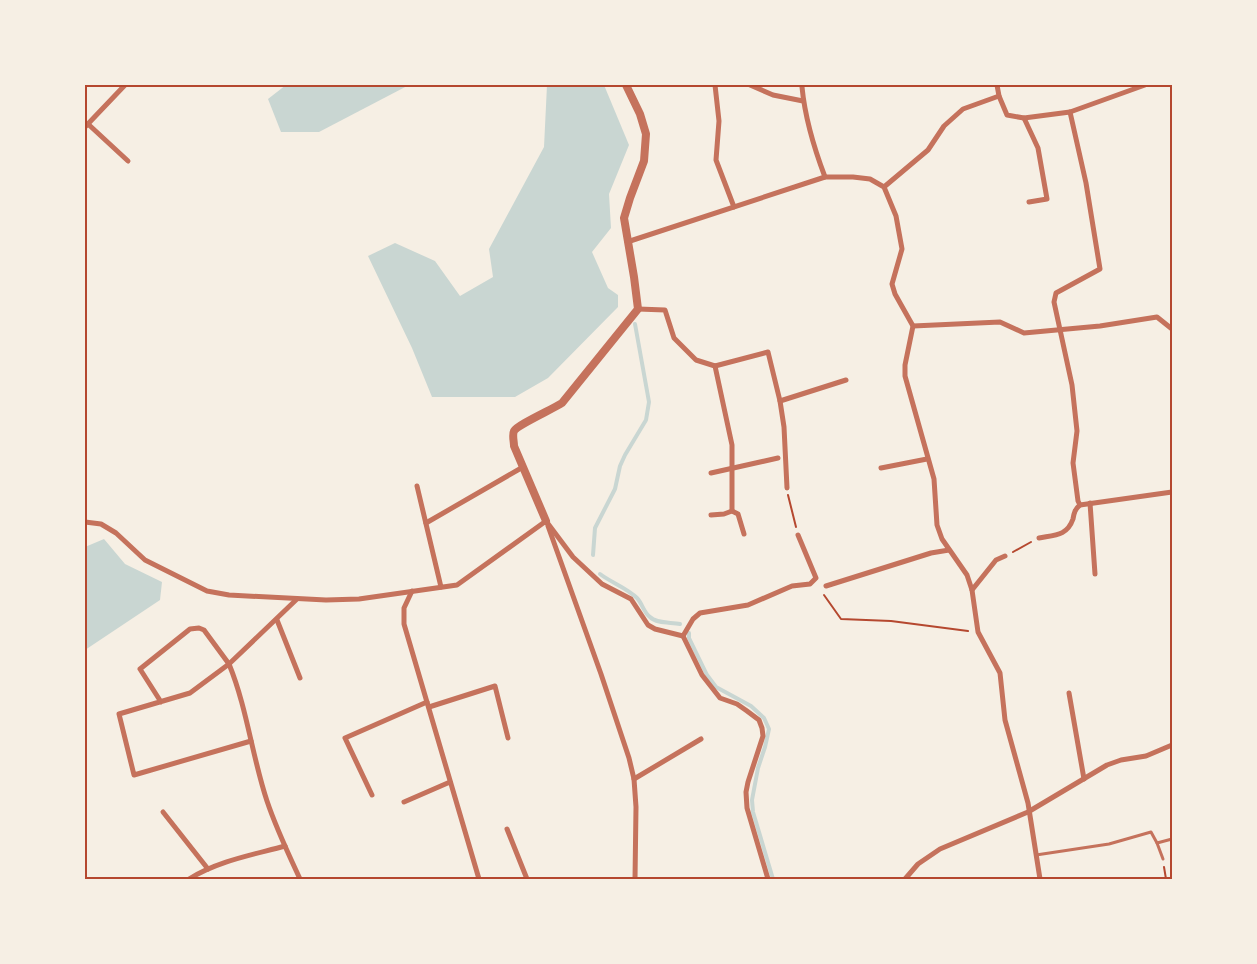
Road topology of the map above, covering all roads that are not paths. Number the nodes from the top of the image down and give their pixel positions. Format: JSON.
{"nodes":[{"id":1,"x":125,"y":85,"type":"edge"},
{"id":2,"x":626,"y":85,"type":"edge"},
{"id":3,"x":715,"y":85,"type":"edge"},
{"id":4,"x":750,"y":85,"type":"edge"},
{"id":5,"x":803,"y":85,"type":"edge"},
{"id":6,"x":997,"y":85,"type":"edge"},
{"id":7,"x":1144,"y":85,"type":"edge"},
{"id":8,"x":999,"y":96,"type":"junction"},
{"id":9,"x":803,"y":101,"type":"junction"},
{"id":10,"x":1070,"y":112,"type":"junction"},
{"id":11,"x":1024,"y":118,"type":"junction"},
{"id":12,"x":86,"y":125,"type":"edge"},
{"id":13,"x":128,"y":161,"type":"dead end"},
{"id":14,"x":825,"y":177,"type":"junction"},
{"id":15,"x":884,"y":187,"type":"junction"},
{"id":16,"x":1028,"y":202,"type":"dead end"},
{"id":17,"x":734,"y":207,"type":"junction"},
{"id":18,"x":627,"y":242,"type":"junction"},
{"id":19,"x":638,"y":309,"type":"junction"},
{"id":20,"x":913,"y":326,"type":"junction"},
{"id":21,"x":1060,"y":329,"type":"junction"},
{"id":22,"x":1172,"y":329,"type":"edge"},
{"id":23,"x":715,"y":366,"type":"junction"},
{"id":24,"x":846,"y":380,"type":"dead end"},
{"id":25,"x":780,"y":402,"type":"junction"},
{"id":26,"x":778,"y":458,"type":"dead end"},
{"id":27,"x":927,"y":458,"type":"junction"},
{"id":28,"x":523,"y":467,"type":"junction"},
{"id":29,"x":733,"y":468,"type":"junction"},
{"id":30,"x":881,"y":468,"type":"dead end"},
{"id":31,"x":711,"y":473,"type":"dead end"},
{"id":32,"x":417,"y":486,"type":"dead end"},
{"id":33,"x":787,"y":488,"type":"road end"},
{"id":34,"x":1172,"y":492,"type":"edge"},
{"id":35,"x":1090,"y":503,"type":"junction"},
{"id":36,"x":1080,"y":505,"type":"junction"},
{"id":37,"x":732,"y":511,"type":"junction"},
{"id":38,"x":711,"y":515,"type":"dead end"},
{"id":39,"x":546,"y":521,"type":"junction"},
{"id":40,"x":85,"y":522,"type":"edge"},
{"id":41,"x":426,"y":523,"type":"junction"},
{"id":42,"x":744,"y":534,"type":"dead end"},
{"id":43,"x":798,"y":535,"type":"road end"},
{"id":44,"x":1039,"y":538,"type":"road end"},
{"id":45,"x":948,"y":550,"type":"junction"},
{"id":46,"x":1005,"y":556,"type":"road end"},
{"id":47,"x":1095,"y":574,"type":"dead end"},
{"id":48,"x":826,"y":586,"type":"dead end"},
{"id":49,"x":441,"y":587,"type":"junction"},
{"id":50,"x":972,"y":590,"type":"junction"},
{"id":51,"x":412,"y":591,"type":"junction"},
{"id":52,"x":297,"y":599,"type":"junction"},
{"id":53,"x":277,"y":620,"type":"junction"},
{"id":54,"x":683,"y":636,"type":"junction"},
{"id":55,"x":229,"y":664,"type":"junction"},
{"id":56,"x":300,"y":678,"type":"dead end"},
{"id":57,"x":1069,"y":692,"type":"dead end"},
{"id":58,"x":161,"y":702,"type":"junction"},
{"id":59,"x":428,"y":704,"type":"junction"},
{"id":60,"x":508,"y":738,"type":"dead end"},
{"id":61,"x":701,"y":739,"type":"dead end"},
{"id":62,"x":251,"y":742,"type":"junction"},
{"id":63,"x":1172,"y":745,"type":"edge"},
{"id":64,"x":634,"y":779,"type":"junction"},
{"id":65,"x":1084,"y":779,"type":"junction"},
{"id":66,"x":450,"y":782,"type":"junction"},
{"id":67,"x":372,"y":795,"type":"dead end"},
{"id":68,"x":404,"y":802,"type":"dead end"},
{"id":69,"x":163,"y":812,"type":"dead end"},
{"id":70,"x":1028,"y":812,"type":"junction"},
{"id":71,"x":507,"y":829,"type":"dead end"},
{"id":72,"x":1172,"y":839,"type":"edge"},
{"id":73,"x":1157,"y":843,"type":"junction"},
{"id":74,"x":285,"y":846,"type":"junction"},
{"id":75,"x":1036,"y":855,"type":"junction"},
{"id":76,"x":1163,"y":859,"type":"road end"},
{"id":77,"x":208,"y":869,"type":"junction"},
{"id":78,"x":189,"y":879,"type":"edge"},
{"id":79,"x":300,"y":879,"type":"edge"},
{"id":80,"x":479,"y":879,"type":"edge"},
{"id":81,"x":527,"y":879,"type":"edge"},
{"id":82,"x":635,"y":879,"type":"edge"},
{"id":83,"x":768,"y":879,"type":"edge"},
{"id":84,"x":905,"y":879,"type":"edge"},
{"id":85,"x":1040,"y":879,"type":"edge"}],
"edges":[{"from":1,"to":12,"type":"street"},
{"from":2,"to":18,"type":"street"},
{"from":3,"to":17,"type":"street"},
{"from":4,"to":9,"type":"street"},
{"from":5,"to":9,"type":"street"},
{"from":6,"to":8,"type":"street"},
{"from":7,"to":10,"type":"street"},
{"from":8,"to":11,"type":"street"},
{"from":8,"to":15,"type":"street"},
{"from":9,"to":14,"type":"street"},
{"from":10,"to":11,"type":"street"},
{"from":10,"to":21,"type":"street"},
{"from":11,"to":16,"type":"street"},
{"from":12,"to":13,"type":"street"},
{"from":14,"to":15,"type":"street"},
{"from":14,"to":17,"type":"street"},
{"from":15,"to":20,"type":"street"},
{"from":17,"to":18,"type":"street"},
{"from":18,"to":19,"type":"street"},
{"from":19,"to":23,"type":"street"},
{"from":19,"to":28,"type":"street"},
{"from":20,"to":21,"type":"street"},
{"from":20,"to":27,"type":"street"},
{"from":21,"to":22,"type":"street"},
{"from":21,"to":36,"type":"street"},
{"from":23,"to":25,"type":"street"},
{"from":23,"to":29,"type":"street"},
{"from":24,"to":25,"type":"street"},
{"from":25,"to":33,"type":"street"},
{"from":26,"to":29,"type":"street"},
{"from":27,"to":30,"type":"street"},
{"from":27,"to":45,"type":"street"},
{"from":28,"to":39,"type":"street"},
{"from":28,"to":41,"type":"street"},
{"from":29,"to":31,"type":"street"},
{"from":29,"to":37,"type":"street"},
{"from":32,"to":41,"type":"street"},
{"from":34,"to":35,"type":"street"},
{"from":35,"to":36,"type":"street"},
{"from":35,"to":47,"type":"street"},
{"from":36,"to":44,"type":"street"},
{"from":37,"to":38,"type":"street"},
{"from":37,"to":42,"type":"street"},
{"from":39,"to":49,"type":"street"},
{"from":39,"to":54,"type":"street"},
{"from":39,"to":64,"type":"street"},
{"from":40,"to":52,"type":"street"},
{"from":41,"to":49,"type":"street"},
{"from":43,"to":54,"type":"street"},
{"from":45,"to":48,"type":"street"},
{"from":45,"to":50,"type":"street"},
{"from":46,"to":50,"type":"street"},
{"from":49,"to":51,"type":"street"},
{"from":50,"to":70,"type":"street"},
{"from":51,"to":52,"type":"street"},
{"from":51,"to":59,"type":"street"},
{"from":52,"to":53,"type":"street"},
{"from":53,"to":55,"type":"street"},
{"from":53,"to":56,"type":"street"},
{"from":54,"to":83,"type":"street"},
{"from":55,"to":58,"type":"street"},
{"from":55,"to":58,"type":"street"},
{"from":55,"to":62,"type":"street"},
{"from":57,"to":65,"type":"street"},
{"from":58,"to":62,"type":"street"},
{"from":59,"to":60,"type":"street"},
{"from":59,"to":66,"type":"street"},
{"from":59,"to":67,"type":"street"},
{"from":61,"to":64,"type":"street"},
{"from":62,"to":74,"type":"street"},
{"from":63,"to":65,"type":"street"},
{"from":64,"to":82,"type":"street"},
{"from":65,"to":70,"type":"street"},
{"from":66,"to":68,"type":"street"},
{"from":66,"to":80,"type":"street"},
{"from":69,"to":77,"type":"street"},
{"from":70,"to":75,"type":"street"},
{"from":70,"to":84,"type":"street"},
{"from":71,"to":81,"type":"street"},
{"from":72,"to":73,"type":"lane"},
{"from":73,"to":75,"type":"lane"},
{"from":73,"to":76,"type":"lane"},
{"from":74,"to":77,"type":"street"},
{"from":74,"to":79,"type":"street"},
{"from":75,"to":85,"type":"street"},
{"from":77,"to":78,"type":"street"}]}
